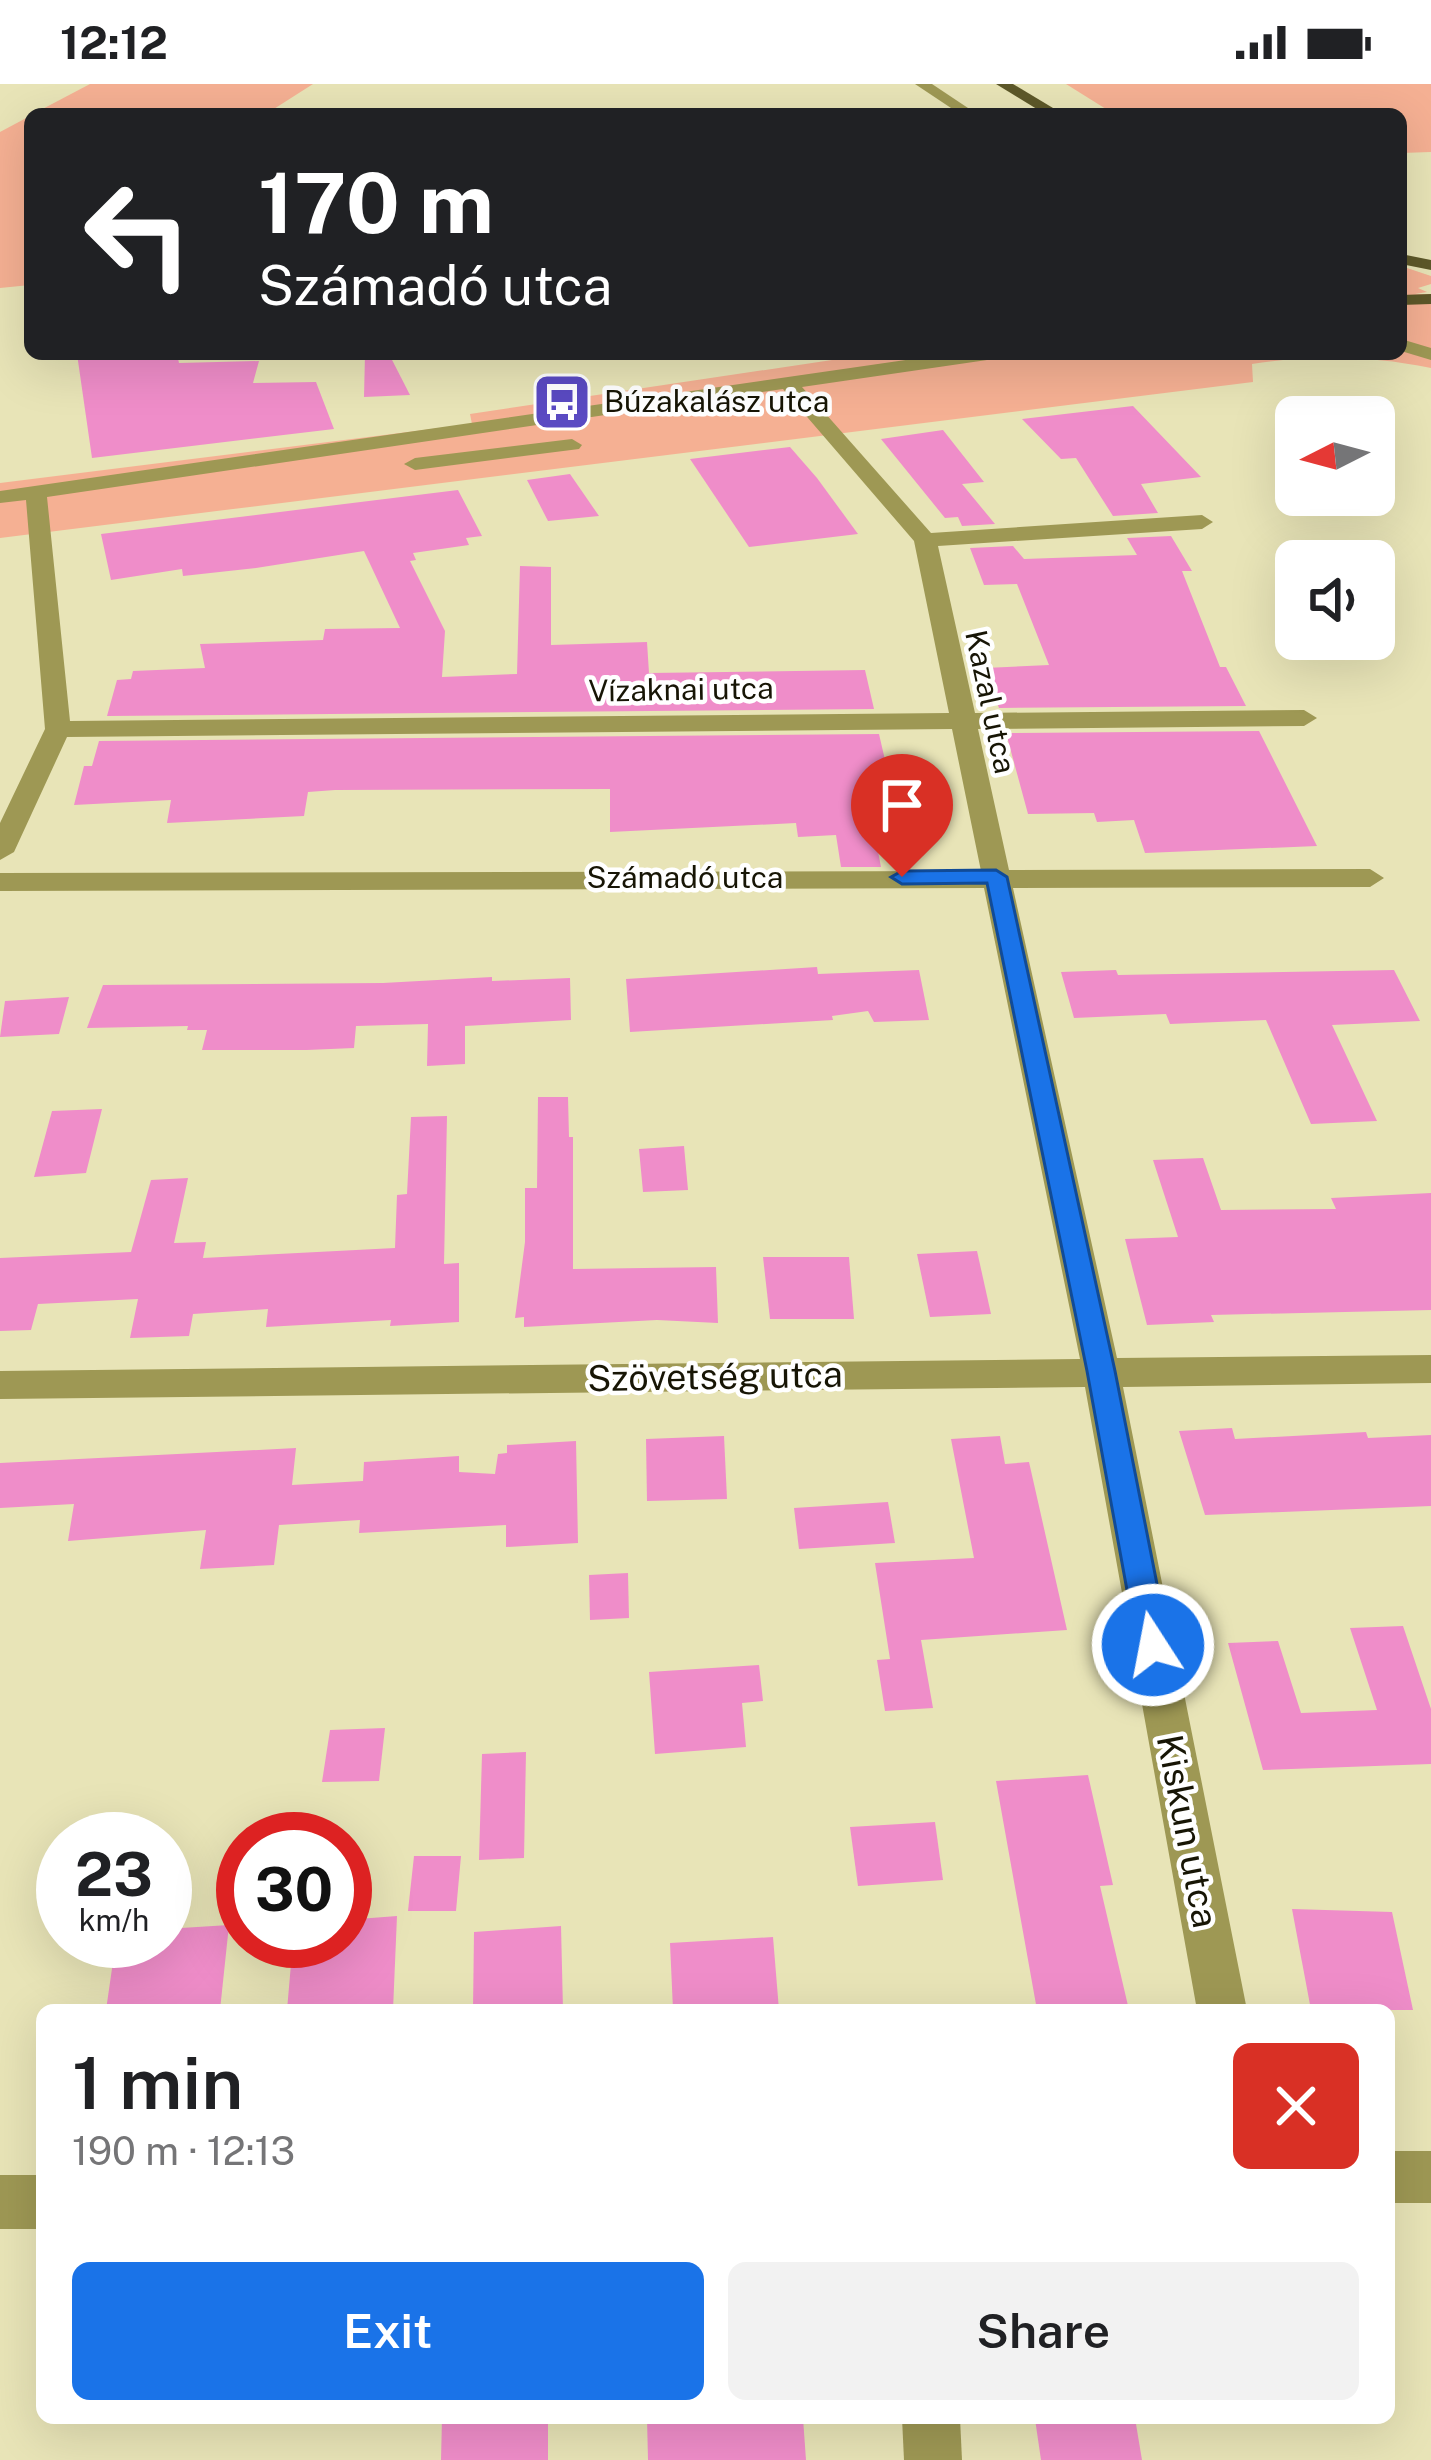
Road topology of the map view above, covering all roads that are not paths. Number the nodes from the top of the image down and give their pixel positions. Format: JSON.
{"nodes":[{"id":1,"x":922,"y":84,"type":"edge"},
{"id":2,"x":979,"y":84,"type":"edge"},
{"id":3,"x":1003,"y":84,"type":"edge"},
{"id":4,"x":960,"y":108,"type":"edge"},
{"id":5,"x":1021,"y":108,"type":"edge"},
{"id":6,"x":1045,"y":108,"type":"edge"},
{"id":7,"x":944,"y":360,"type":"edge"},
{"id":8,"x":788,"y":382,"type":"junction"},
{"id":9,"x":572,"y":446,"type":"dead end"},
{"id":10,"x":386,"y":468,"type":"dead end"},
{"id":11,"x":269,"y":482,"type":"dead end"},
{"id":12,"x":0,"y":497,"type":"edge"},
{"id":13,"x":36,"y":502,"type":"junction"},
{"id":14,"x":1202,"y":522,"type":"dead end"},
{"id":15,"x":925,"y":540,"type":"junction"},
{"id":16,"x":1304,"y":718,"type":"dead end"},
{"id":17,"x":964,"y":721,"type":"junction"},
{"id":18,"x":58,"y":730,"type":"junction"},
{"id":19,"x":0,"y":852,"type":"edge"},
{"id":20,"x":996,"y":877,"type":"junction"},
{"id":21,"x":1370,"y":878,"type":"dead end"},
{"id":22,"x":0,"y":882,"type":"edge"},
{"id":23,"x":1431,"y":1370,"type":"edge"},
{"id":24,"x":1101,"y":1371,"type":"junction"},
{"id":25,"x":0,"y":1385,"type":"edge"},
{"id":26,"x":1221,"y":2004,"type":"edge"},
{"id":27,"x":1395,"y":2177,"type":"edge"},
{"id":28,"x":1431,"y":2177,"type":"edge"},
{"id":29,"x":0,"y":2202,"type":"edge"},
{"id":30,"x":36,"y":2202,"type":"edge"},
{"id":31,"x":931,"y":2424,"type":"edge"},
{"id":32,"x":933,"y":2460,"type":"edge"}],
"edges":[{"from":1,"to":4,"type":"street"},
{"from":2,"to":5,"type":"main road"},
{"from":3,"to":6,"type":"main road"},
{"from":7,"to":8,"type":"street"},
{"from":8,"to":13,"type":"street"},
{"from":8,"to":15,"type":"street","name":"Kazal utca"},
{"from":9,"to":10,"type":"street"},
{"from":11,"to":13,"type":"street"},
{"from":12,"to":13,"type":"street"},
{"from":13,"to":18,"type":"street"},
{"from":14,"to":15,"type":"street"},
{"from":15,"to":17,"type":"street","name":"Kazal utca"},
{"from":16,"to":17,"type":"street","name":"Vízaknai utca"},
{"from":17,"to":18,"type":"street","name":"Vízaknai utca"},
{"from":17,"to":20,"type":"street","name":"Kazal utca"},
{"from":18,"to":19,"type":"street"},
{"from":20,"to":21,"type":"street","name":"Számadó utca"},
{"from":20,"to":22,"type":"street","name":"Számadó utca"},
{"from":20,"to":24,"type":"street","name":"Kiskun utca"},
{"from":23,"to":24,"type":"street","name":"Szövetség utca"},
{"from":24,"to":25,"type":"street","name":"Szövetség utca"},
{"from":24,"to":26,"type":"street","name":"Kiskun utca"},
{"from":27,"to":28,"type":"street"},
{"from":29,"to":30,"type":"street"},
{"from":31,"to":32,"type":"street"}]}
